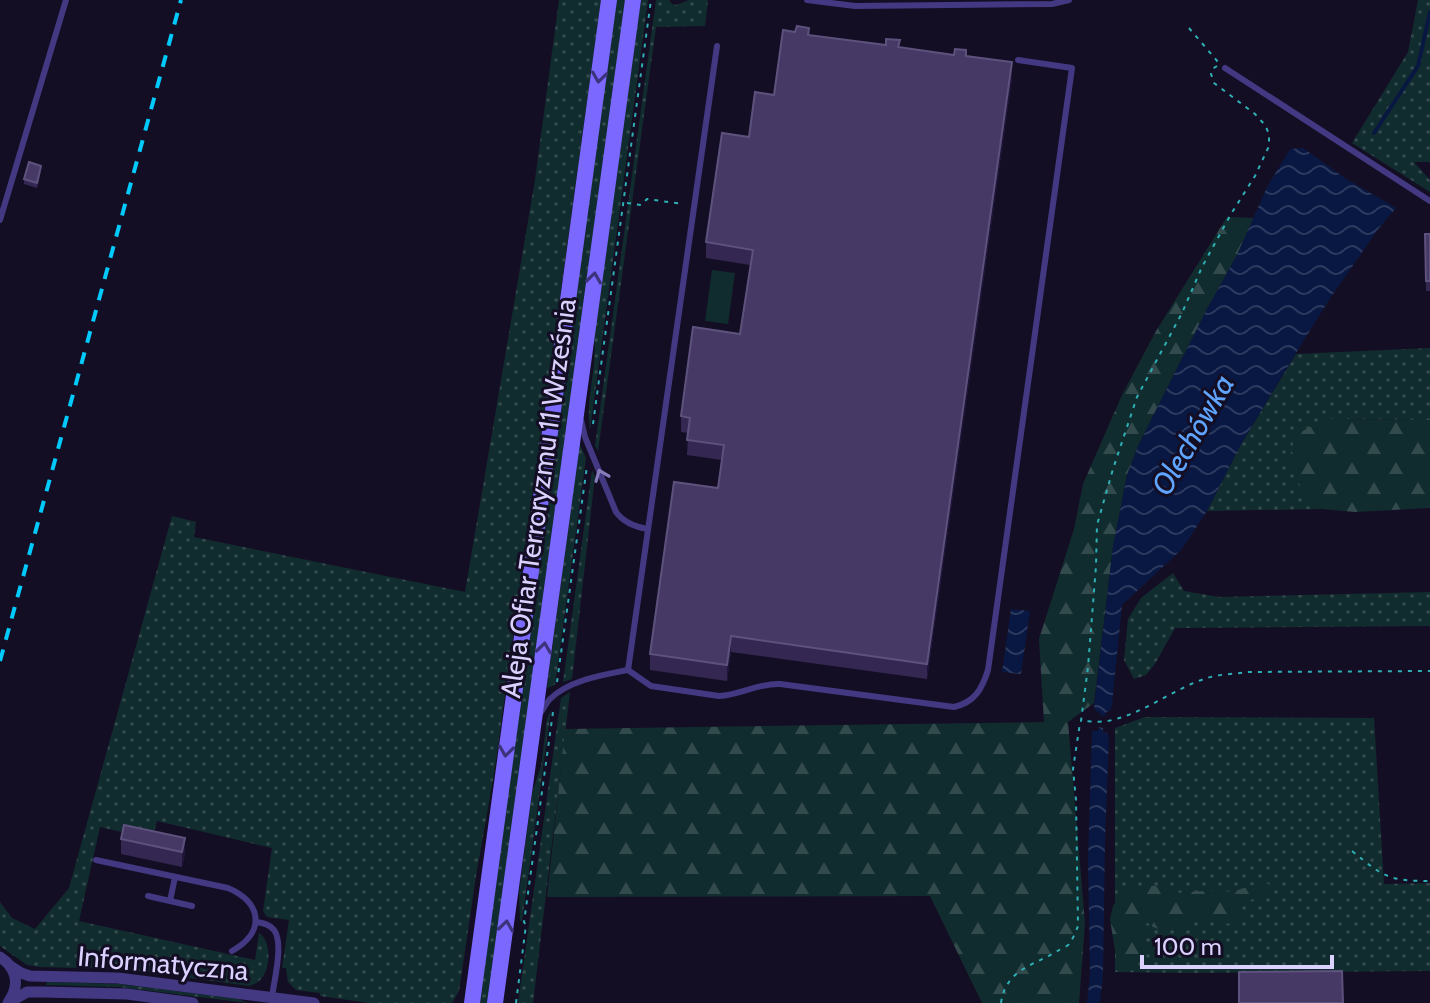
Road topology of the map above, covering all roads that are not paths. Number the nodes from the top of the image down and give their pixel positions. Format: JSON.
{"nodes":[{"id":1,"x":66,"y":0,"type":"edge"},
{"id":2,"x":609,"y":0,"type":"edge"},
{"id":3,"x":633,"y":0,"type":"edge"},
{"id":4,"x":807,"y":0,"type":"edge"},
{"id":5,"x":1069,"y":0,"type":"edge"},
{"id":6,"x":717,"y":46,"type":"dead end"},
{"id":7,"x":1018,"y":60,"type":"dead end"},
{"id":8,"x":1225,"y":68,"type":"road end"},
{"id":9,"x":1430,"y":201,"type":"edge"},
{"id":10,"x":0,"y":220,"type":"edge"},
{"id":11,"x":577,"y":402,"type":"junction"},
{"id":12,"x":648,"y":529,"type":"junction"},
{"id":13,"x":628,"y":670,"type":"junction"},
{"id":14,"x":533,"y":725,"type":"junction"},
{"id":15,"x":96,"y":860,"type":"dead end"},
{"id":16,"x":175,"y":877,"type":"junction"},
{"id":17,"x":148,"y":896,"type":"dead end"},
{"id":18,"x":170,"y":901,"type":"junction"},
{"id":19,"x":192,"y":906,"type":"dead end"},
{"id":20,"x":256,"y":922,"type":"junction"},
{"id":21,"x":232,"y":951,"type":"dead end"},
{"id":22,"x":0,"y":957,"type":"edge"},
{"id":23,"x":10,"y":966,"type":"junction"},
{"id":24,"x":272,"y":1001,"type":"edge"},
{"id":25,"x":8,"y":1003,"type":"edge"},
{"id":26,"x":193,"y":1003,"type":"edge"},
{"id":27,"x":314,"y":1003,"type":"edge"},
{"id":28,"x":472,"y":1003,"type":"edge"},
{"id":29,"x":495,"y":1003,"type":"edge"}],
"edges":[{"from":1,"to":10,"type":"lane"},
{"from":2,"to":28,"type":"street","name":"Aleja Ofiar Terroryzmu 11 Września","one_way":true},
{"from":11,"to":3,"type":"street","name":"Aleja Ofiar Terroryzmu 11 Września","one_way":true},
{"from":4,"to":5,"type":"lane"},
{"from":6,"to":12,"type":"lane"},
{"from":7,"to":13,"type":"lane"},
{"from":8,"to":9,"type":"lane"},
{"from":12,"to":11,"type":"lane","one_way":true},
{"from":14,"to":11,"type":"street","name":"Aleja Ofiar Terroryzmu 11 Września","one_way":true},
{"from":12,"to":13,"type":"lane"},
{"from":13,"to":14,"type":"lane"},
{"from":29,"to":14,"type":"street","name":"Aleja Ofiar Terroryzmu 11 Września","one_way":true},
{"from":15,"to":16,"type":"lane"},
{"from":16,"to":18,"type":"lane"},
{"from":16,"to":20,"type":"lane"},
{"from":17,"to":18,"type":"lane"},
{"from":18,"to":19,"type":"lane"},
{"from":20,"to":21,"type":"lane"},
{"from":20,"to":24,"type":"lane"},
{"from":22,"to":23,"type":"street"},
{"from":23,"to":24,"type":"street","name":"Informatyczna"},
{"from":23,"to":25,"type":"street"},
{"from":24,"to":27,"type":"street","name":"Informatyczna"},
{"from":25,"to":26,"type":"street","name":"Informatyczna"}]}
